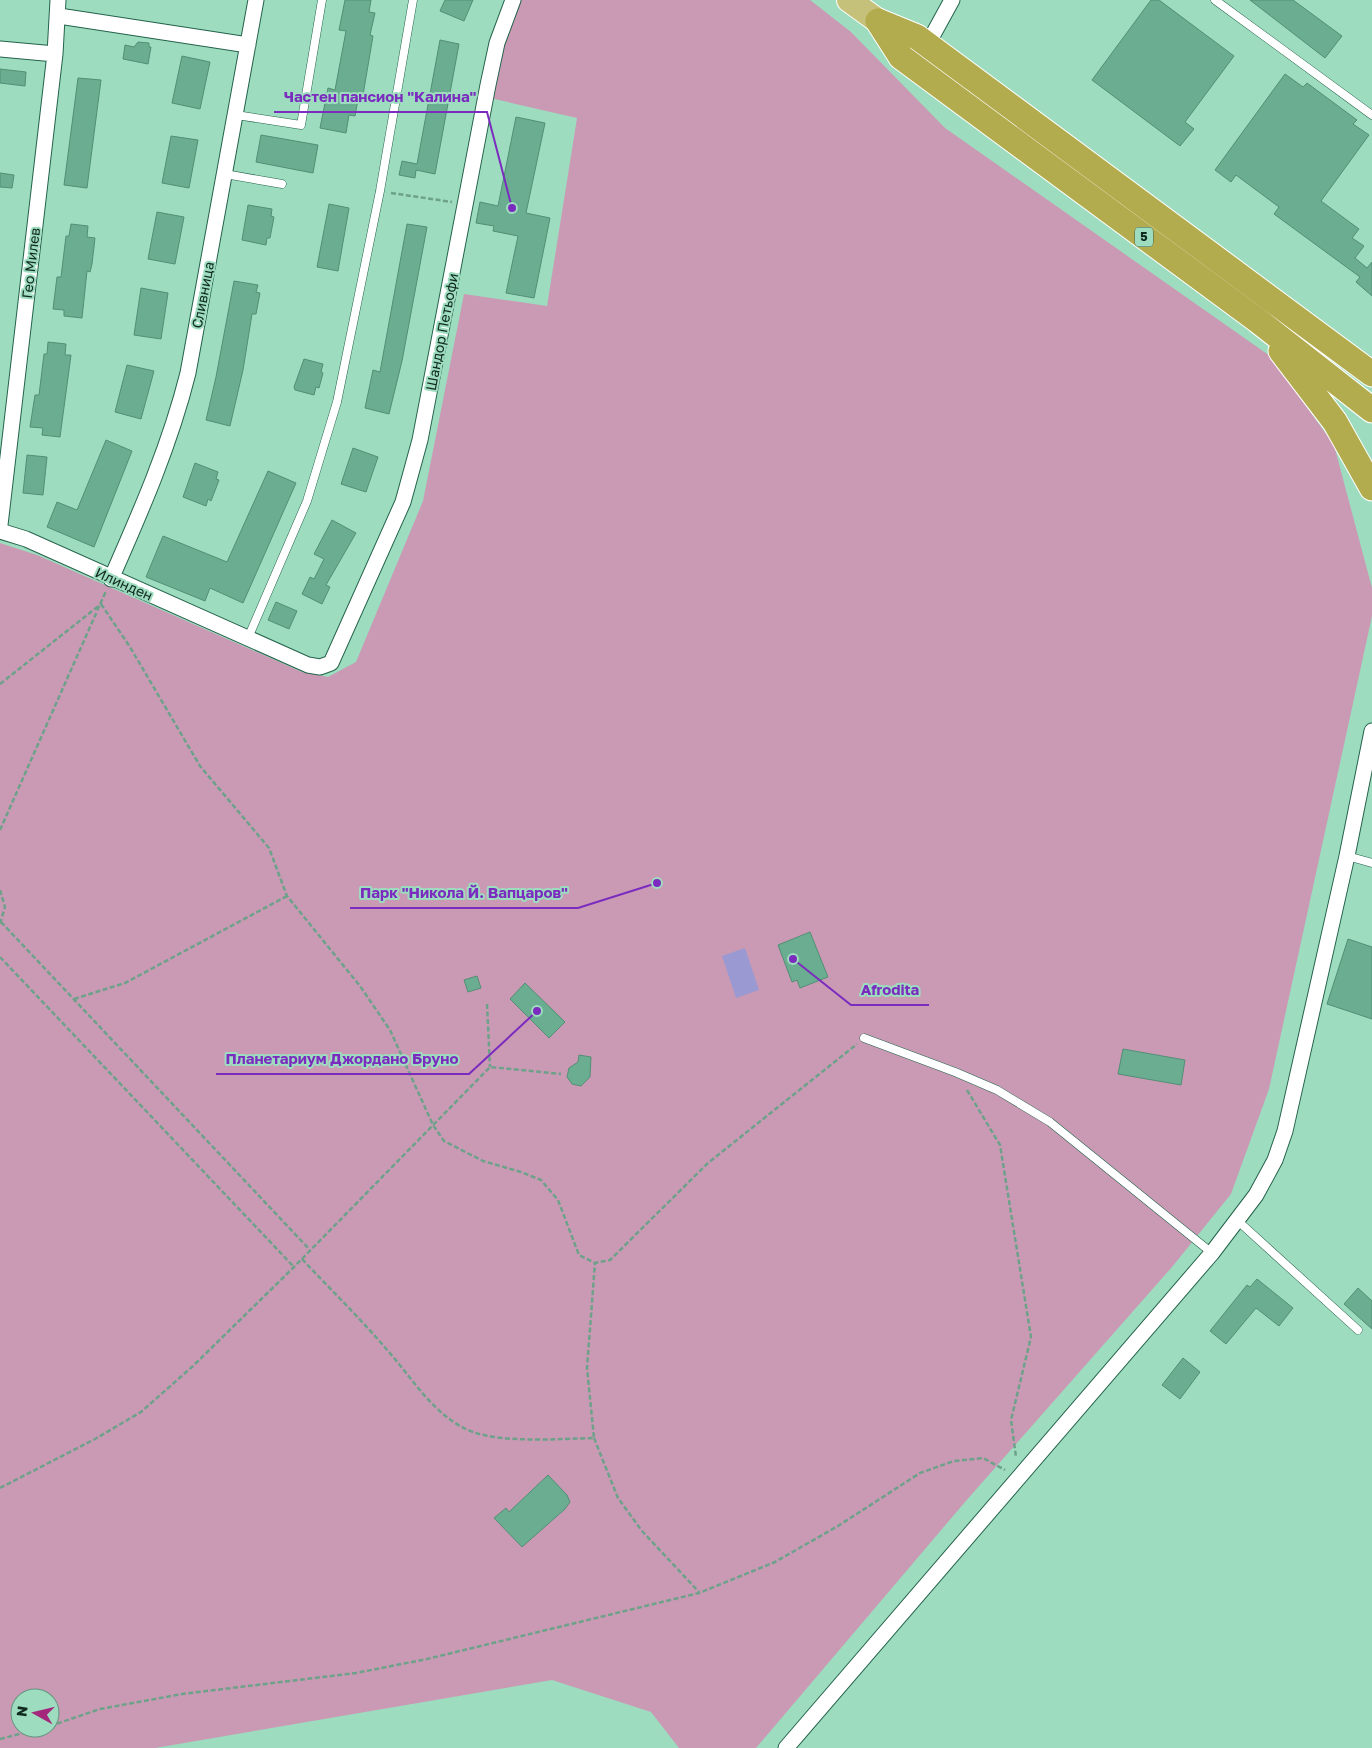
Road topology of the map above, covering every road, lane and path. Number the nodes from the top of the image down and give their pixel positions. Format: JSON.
{"nodes":[{"id":1,"x":58,"y":0,"type":"edge"},
{"id":2,"x":256,"y":0,"type":"edge"},
{"id":3,"x":322,"y":0,"type":"edge"},
{"id":4,"x":413,"y":0,"type":"edge"},
{"id":5,"x":512,"y":0,"type":"edge"},
{"id":6,"x":849,"y":0,"type":"edge"},
{"id":7,"x":952,"y":0,"type":"edge"},
{"id":8,"x":1215,"y":0,"type":"edge"},
{"id":9,"x":58,"y":16,"type":"junction"},
{"id":10,"x":878,"y":21,"type":"junction"},
{"id":11,"x":928,"y":44,"type":"junction"},
{"id":12,"x":248,"y":45,"type":"junction"},
{"id":13,"x":0,"y":48,"type":"edge"},
{"id":14,"x":55,"y":54,"type":"junction"},
{"id":15,"x":914,"y":67,"type":"junction"},
{"id":16,"x":236,"y":115,"type":"junction"},
{"id":17,"x":1372,"y":115,"type":"edge"},
{"id":18,"x":226,"y":174,"type":"junction"},
{"id":19,"x":282,"y":184,"type":"dead end"},
{"id":20,"x":380,"y":191,"type":"junction"},
{"id":21,"x":466,"y":204,"type":"junction"},
{"id":22,"x":1257,"y":320,"type":"junction"},
{"id":23,"x":1372,"y":374,"type":"edge"},
{"id":24,"x":1372,"y":410,"type":"edge"},
{"id":25,"x":1372,"y":488,"type":"edge"},
{"id":26,"x":0,"y":525,"type":"edge"},
{"id":27,"x":0,"y":531,"type":"edge"},
{"id":28,"x":111,"y":579,"type":"junction"},
{"id":29,"x":101,"y":604,"type":"junction"},
{"id":30,"x":248,"y":638,"type":"junction"},
{"id":31,"x":337,"y":654,"type":"joint"},
{"id":32,"x":0,"y":684,"type":"edge"},
{"id":33,"x":1372,"y":731,"type":"edge"},
{"id":34,"x":0,"y":830,"type":"edge"},
{"id":35,"x":1347,"y":856,"type":"junction"},
{"id":36,"x":1372,"y":863,"type":"edge"},
{"id":37,"x":0,"y":890,"type":"edge"},
{"id":38,"x":287,"y":896,"type":"junction"},
{"id":39,"x":1,"y":923,"type":"edge"},
{"id":40,"x":0,"y":957,"type":"edge"},
{"id":41,"x":74,"y":999,"type":"junction"},
{"id":42,"x":487,"y":1004,"type":"dead end"},
{"id":43,"x":864,"y":1038,"type":"joint"},
{"id":44,"x":490,"y":1068,"type":"junction"},
{"id":45,"x":955,"y":1072,"type":"junction"},
{"id":46,"x":561,"y":1074,"type":"dead end"},
{"id":47,"x":433,"y":1125,"type":"junction"},
{"id":48,"x":1238,"y":1221,"type":"junction"},
{"id":49,"x":310,"y":1250,"type":"junction"},
{"id":50,"x":1212,"y":1253,"type":"junction"},
{"id":51,"x":302,"y":1259,"type":"junction"},
{"id":52,"x":595,"y":1263,"type":"junction"},
{"id":53,"x":294,"y":1266,"type":"junction"},
{"id":54,"x":1358,"y":1330,"type":"dead end"},
{"id":55,"x":594,"y":1438,"type":"junction"},
{"id":56,"x":1019,"y":1478,"type":"junction"},
{"id":57,"x":0,"y":1488,"type":"edge"},
{"id":58,"x":699,"y":1593,"type":"junction"},
{"id":59,"x":60,"y":1723,"type":"edge"},
{"id":60,"x":786,"y":1748,"type":"edge"}],
"edges":[{"from":1,"to":9,"type":"street","name":"Гео Милев"},
{"from":2,"to":12,"type":"street","name":"Сливница"},
{"from":3,"to":16,"type":"lane"},
{"from":4,"to":20,"type":"lane"},
{"from":5,"to":21,"type":"street","name":"Шандор Петьофи"},
{"from":6,"to":10,"type":"main road","number":"5"},
{"from":7,"to":11,"type":"street"},
{"from":8,"to":17,"type":"lane"},
{"from":9,"to":12,"type":"street"},
{"from":9,"to":14,"type":"street","name":"Гео Милев"},
{"from":10,"to":11,"type":"highway","number":"5"},
{"from":10,"to":15,"type":"highway","number":"5"},
{"from":11,"to":15,"type":"street"},
{"from":11,"to":23,"type":"highway","number":"5"},
{"from":12,"to":16,"type":"street","name":"Сливница"},
{"from":13,"to":14,"type":"street"},
{"from":14,"to":26,"type":"street","name":"Гео Милев"},
{"from":15,"to":22,"type":"highway","number":"5"},
{"from":16,"to":18,"type":"street","name":"Сливница"},
{"from":18,"to":19,"type":"lane"},
{"from":18,"to":28,"type":"street","name":"Сливница"},
{"from":20,"to":21,"type":"path"},
{"from":20,"to":30,"type":"lane"},
{"from":21,"to":31,"type":"street","name":"Шандор Петьофи"},
{"from":22,"to":24,"type":"highway","number":"5"},
{"from":22,"to":25,"type":"highway"},
{"from":27,"to":28,"type":"street","name":"Илинден"},
{"from":28,"to":30,"type":"street","name":"Илинден"},
{"from":29,"to":32,"type":"path"},
{"from":29,"to":34,"type":"path"},
{"from":29,"to":38,"type":"path"},
{"from":30,"to":31,"type":"street","name":"Илинден"},
{"from":33,"to":35,"type":"street"},
{"from":35,"to":36,"type":"lane"},
{"from":35,"to":48,"type":"street"},
{"from":37,"to":39,"type":"path"},
{"from":38,"to":41,"type":"path"},
{"from":38,"to":47,"type":"path"},
{"from":39,"to":41,"type":"path"},
{"from":40,"to":53,"type":"path"},
{"from":41,"to":49,"type":"path"},
{"from":42,"to":44,"type":"path"},
{"from":43,"to":45,"type":"lane"},
{"from":43,"to":52,"type":"path"},
{"from":44,"to":46,"type":"path"},
{"from":44,"to":47,"type":"path"},
{"from":45,"to":50,"type":"lane"},
{"from":45,"to":56,"type":"path"},
{"from":47,"to":49,"type":"path"},
{"from":47,"to":52,"type":"path"},
{"from":48,"to":50,"type":"street"},
{"from":48,"to":54,"type":"lane"},
{"from":49,"to":51,"type":"path"},
{"from":50,"to":56,"type":"street"},
{"from":51,"to":53,"type":"path"},
{"from":51,"to":55,"type":"path"},
{"from":52,"to":55,"type":"path"},
{"from":53,"to":57,"type":"path"},
{"from":55,"to":58,"type":"path"},
{"from":56,"to":58,"type":"path"},
{"from":56,"to":60,"type":"street"},
{"from":58,"to":59,"type":"path"}]}
